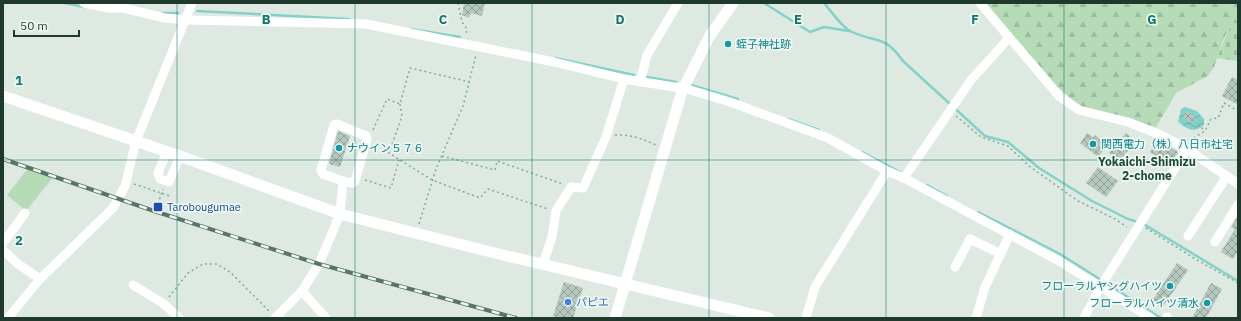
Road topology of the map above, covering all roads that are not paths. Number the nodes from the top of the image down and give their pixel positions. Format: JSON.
{"nodes":[{"id":1,"x":84,"y":3,"type":"edge"},
{"id":2,"x":192,"y":3,"type":"edge"},
{"id":3,"x":678,"y":3,"type":"edge"},
{"id":4,"x":733,"y":3,"type":"edge"},
{"id":5,"x":980,"y":3,"type":"edge"},
{"id":6,"x":184,"y":20,"type":"junction"},
{"id":7,"x":1009,"y":38,"type":"junction"},
{"id":8,"x":624,"y":79,"type":"junction"},
{"id":9,"x":640,"y":82,"type":"junction"},
{"id":10,"x":683,"y":88,"type":"junction"},
{"id":11,"x":3,"y":96,"type":"edge"},
{"id":12,"x":136,"y":141,"type":"junction"},
{"id":13,"x":1189,"y":147,"type":"junction"},
{"id":14,"x":167,"y":151,"type":"junction"},
{"id":15,"x":180,"y":156,"type":"junction"},
{"id":16,"x":888,"y":171,"type":"junction"},
{"id":17,"x":1227,"y":176,"type":"junction"},
{"id":18,"x":904,"y":178,"type":"junction"},
{"id":19,"x":343,"y":181,"type":"junction"},
{"id":20,"x":1238,"y":184,"type":"edge"},
{"id":21,"x":1238,"y":205,"type":"edge"},
{"id":22,"x":25,"y":213,"type":"dead end"},
{"id":23,"x":340,"y":214,"type":"junction"},
{"id":24,"x":1010,"y":234,"type":"junction"},
{"id":25,"x":1188,"y":236,"type":"dead end"},
{"id":26,"x":1215,"y":242,"type":"dead end"},
{"id":27,"x":3,"y":243,"type":"edge"},
{"id":28,"x":3,"y":250,"type":"edge"},
{"id":29,"x":1001,"y":254,"type":"junction"},
{"id":30,"x":543,"y":264,"type":"junction"},
{"id":31,"x":955,"y":267,"type":"dead end"},
{"id":32,"x":40,"y":279,"type":"junction"},
{"id":33,"x":624,"y":283,"type":"junction"},
{"id":34,"x":133,"y":285,"type":"dead end"},
{"id":35,"x":1101,"y":286,"type":"junction"},
{"id":36,"x":302,"y":292,"type":"junction"},
{"id":37,"x":8,"y":318,"type":"edge"},
{"id":38,"x":179,"y":318,"type":"edge"},
{"id":39,"x":275,"y":318,"type":"edge"},
{"id":40,"x":326,"y":318,"type":"edge"},
{"id":41,"x":615,"y":318,"type":"edge"},
{"id":42,"x":769,"y":318,"type":"edge"},
{"id":43,"x":806,"y":318,"type":"edge"},
{"id":44,"x":976,"y":318,"type":"edge"},
{"id":45,"x":1084,"y":318,"type":"edge"},
{"id":46,"x":1151,"y":318,"type":"edge"}],
"edges":[{"from":1,"to":6,"type":"street"},
{"from":2,"to":6,"type":"street"},
{"from":3,"to":9,"type":"street"},
{"from":4,"to":10,"type":"street"},
{"from":5,"to":7,"type":"street"},
{"from":6,"to":8,"type":"street"},
{"from":6,"to":12,"type":"street"},
{"from":7,"to":13,"type":"street"},
{"from":7,"to":18,"type":"street"},
{"from":8,"to":9,"type":"street"},
{"from":8,"to":30,"type":"street"},
{"from":9,"to":10,"type":"street"},
{"from":10,"to":16,"type":"street"},
{"from":10,"to":33,"type":"street"},
{"from":11,"to":12,"type":"street"},
{"from":12,"to":14,"type":"street"},
{"from":12,"to":32,"type":"street"},
{"from":13,"to":17,"type":"street"},
{"from":13,"to":35,"type":"street"},
{"from":14,"to":15,"type":"street"},
{"from":14,"to":15,"type":"street"},
{"from":15,"to":23,"type":"street"},
{"from":16,"to":18,"type":"street"},
{"from":16,"to":43,"type":"street"},
{"from":17,"to":20,"type":"street"},
{"from":17,"to":25,"type":"street"},
{"from":18,"to":24,"type":"street"},
{"from":19,"to":19,"type":"street"},
{"from":19,"to":23,"type":"street"},
{"from":21,"to":26,"type":"street"},
{"from":22,"to":27,"type":"street"},
{"from":23,"to":30,"type":"street"},
{"from":23,"to":36,"type":"street"},
{"from":24,"to":29,"type":"street"},
{"from":24,"to":35,"type":"street"},
{"from":28,"to":32,"type":"street"},
{"from":29,"to":31,"type":"street"},
{"from":29,"to":44,"type":"street"},
{"from":30,"to":33,"type":"street"},
{"from":32,"to":37,"type":"street"},
{"from":33,"to":41,"type":"street"},
{"from":33,"to":42,"type":"street"},
{"from":34,"to":38,"type":"street"},
{"from":35,"to":45,"type":"street"},
{"from":35,"to":46,"type":"street"},
{"from":36,"to":39,"type":"street"},
{"from":36,"to":40,"type":"street"}]}
